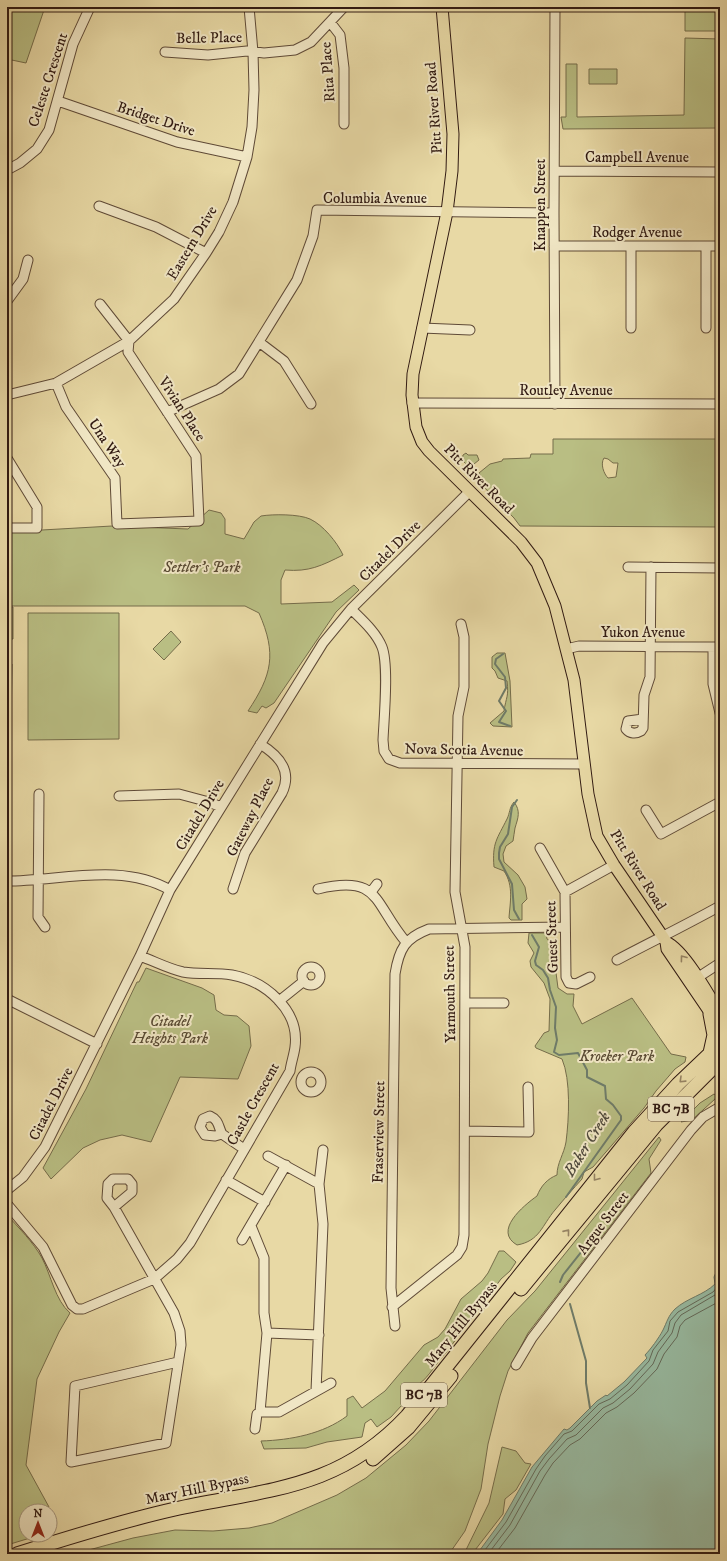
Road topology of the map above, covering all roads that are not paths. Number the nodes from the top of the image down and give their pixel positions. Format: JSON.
{"nodes":[{"id":1,"x":90,"y":7,"type":"edge"},
{"id":2,"x":249,"y":7,"type":"edge"},
{"id":3,"x":344,"y":7,"type":"edge"},
{"id":4,"x":442,"y":7,"type":"edge"},
{"id":5,"x":555,"y":7,"type":"edge"},
{"id":6,"x":330,"y":22,"type":"junction"},
{"id":7,"x":165,"y":52,"type":"dead end"},
{"id":8,"x":253,"y":52,"type":"junction"},
{"id":9,"x":58,"y":101,"type":"junction"},
{"id":10,"x":344,"y":124,"type":"dead end"},
{"id":11,"x":247,"y":157,"type":"junction"},
{"id":12,"x":7,"y":170,"type":"edge"},
{"id":13,"x":554,"y":171,"type":"junction"},
{"id":14,"x":720,"y":172,"type":"edge"},
{"id":15,"x":99,"y":206,"type":"dead end"},
{"id":16,"x":447,"y":212,"type":"junction"},
{"id":17,"x":554,"y":213,"type":"junction"},
{"id":18,"x":554,"y":246,"type":"junction"},
{"id":19,"x":631,"y":246,"type":"junction"},
{"id":20,"x":706,"y":246,"type":"junction"},
{"id":21,"x":720,"y":246,"type":"edge"},
{"id":22,"x":206,"y":252,"type":"junction"},
{"id":23,"x":28,"y":260,"type":"dead end"},
{"id":24,"x":7,"y":302,"type":"edge"},
{"id":25,"x":100,"y":304,"type":"dead end"},
{"id":26,"x":422,"y":328,"type":"junction"},
{"id":27,"x":631,"y":328,"type":"dead end"},
{"id":28,"x":706,"y":328,"type":"dead end"},
{"id":29,"x":470,"y":330,"type":"dead end"},
{"id":30,"x":129,"y":341,"type":"junction"},
{"id":31,"x":259,"y":342,"type":"junction"},
{"id":32,"x":56,"y":383,"type":"junction"},
{"id":33,"x":7,"y":395,"type":"edge"},
{"id":34,"x":412,"y":403,"type":"junction"},
{"id":35,"x":312,"y":404,"type":"dead end"},
{"id":36,"x":555,"y":404,"type":"junction"},
{"id":37,"x":720,"y":404,"type":"edge"},
{"id":38,"x":167,"y":412,"type":"junction"},
{"id":39,"x":7,"y":458,"type":"edge"},
{"id":40,"x":470,"y":491,"type":"junction"},
{"id":41,"x":199,"y":521,"type":"joint"},
{"id":42,"x":7,"y":528,"type":"edge"},
{"id":43,"x":628,"y":567,"type":"dead end"},
{"id":44,"x":650,"y":567,"type":"junction"},
{"id":45,"x":720,"y":568,"type":"edge"},
{"id":46,"x":351,"y":609,"type":"junction"},
{"id":47,"x":461,"y":624,"type":"dead end"},
{"id":48,"x":650,"y":646,"type":"junction"},
{"id":49,"x":716,"y":647,"type":"edge"},
{"id":50,"x":566,"y":649,"type":"junction"},
{"id":51,"x":720,"y":713,"type":"edge"},
{"id":52,"x":643,"y":719,"type":"dead end"},
{"id":53,"x":260,"y":744,"type":"junction"},
{"id":54,"x":459,"y":764,"type":"junction"},
{"id":55,"x":584,"y":764,"type":"junction"},
{"id":56,"x":39,"y":794,"type":"dead end"},
{"id":57,"x":119,"y":796,"type":"dead end"},
{"id":58,"x":720,"y":802,"type":"edge"},
{"id":59,"x":221,"y":807,"type":"junction"},
{"id":60,"x":646,"y":810,"type":"dead end"},
{"id":61,"x":540,"y":848,"type":"dead end"},
{"id":62,"x":614,"y":865,"type":"junction"},
{"id":63,"x":38,"y":880,"type":"junction"},
{"id":64,"x":7,"y":881,"type":"edge"},
{"id":65,"x":377,"y":884,"type":"dead end"},
{"id":66,"x":233,"y":888,"type":"dead end"},
{"id":67,"x":318,"y":889,"type":"dead end"},
{"id":68,"x":170,"y":890,"type":"junction"},
{"id":69,"x":371,"y":892,"type":"junction"},
{"id":70,"x":565,"y":892,"type":"junction"},
{"id":71,"x":720,"y":906,"type":"edge"},
{"id":72,"x":45,"y":927,"type":"dead end"},
{"id":73,"x":565,"y":927,"type":"junction"},
{"id":74,"x":460,"y":929,"type":"junction"},
{"id":75,"x":664,"y":939,"type":"junction"},
{"id":76,"x":406,"y":942,"type":"junction"},
{"id":77,"x":140,"y":956,"type":"junction"},
{"id":78,"x":617,"y":960,"type":"dead end"},
{"id":79,"x":720,"y":963,"type":"edge"},
{"id":80,"x":590,"y":977,"type":"dead end"},
{"id":81,"x":692,"y":978,"type":"junction"},
{"id":82,"x":304,"y":981,"type":"dead end"},
{"id":83,"x":7,"y":999,"type":"edge"},
{"id":84,"x":279,"y":1001,"type":"junction"},
{"id":85,"x":465,"y":1003,"type":"junction"},
{"id":86,"x":504,"y":1003,"type":"dead end"},
{"id":87,"x":717,"y":1012,"type":"edge"},
{"id":88,"x":720,"y":1027,"type":"edge"},
{"id":89,"x":97,"y":1044,"type":"junction"},
{"id":90,"x":720,"y":1044,"type":"edge"},
{"id":91,"x":715,"y":1057,"type":"edge"},
{"id":92,"x":290,"y":1071,"type":"junction"},
{"id":93,"x":302,"y":1079,"type":"dead end"},
{"id":94,"x":528,"y":1087,"type":"dead end"},
{"id":95,"x":720,"y":1106,"type":"edge"},
{"id":96,"x":464,"y":1131,"type":"junction"},
{"id":97,"x":222,"y":1134,"type":"dead end"},
{"id":98,"x":244,"y":1149,"type":"junction"},
{"id":99,"x":323,"y":1150,"type":"dead end"},
{"id":100,"x":268,"y":1156,"type":"dead end"},
{"id":101,"x":286,"y":1165,"type":"junction"},
{"id":102,"x":226,"y":1180,"type":"junction"},
{"id":103,"x":319,"y":1184,"type":"junction"},
{"id":104,"x":7,"y":1190,"type":"edge"},
{"id":105,"x":265,"y":1202,"type":"junction"},
{"id":106,"x":7,"y":1204,"type":"edge"},
{"id":107,"x":114,"y":1207,"type":"dead end"},
{"id":108,"x":250,"y":1226,"type":"junction"},
{"id":109,"x":242,"y":1240,"type":"dead end"},
{"id":110,"x":154,"y":1279,"type":"junction"},
{"id":111,"x":392,"y":1307,"type":"junction"},
{"id":112,"x":395,"y":1326,"type":"dead end"},
{"id":113,"x":267,"y":1333,"type":"junction"},
{"id":114,"x":319,"y":1335,"type":"junction"},
{"id":115,"x":178,"y":1362,"type":"junction"},
{"id":116,"x":516,"y":1364,"type":"dead end"},
{"id":117,"x":331,"y":1383,"type":"dead end"},
{"id":118,"x":316,"y":1391,"type":"junction"},
{"id":119,"x":260,"y":1412,"type":"junction"},
{"id":120,"x":255,"y":1429,"type":"dead end"},
{"id":121,"x":18,"y":1554,"type":"edge"},
{"id":122,"x":46,"y":1554,"type":"edge"}],
"edges":[{"from":1,"to":9,"type":"street","name":"Celeste Crescent"},
{"from":2,"to":8,"type":"street","name":"Eastern Drive"},
{"from":3,"to":6,"type":"street","name":"Belle Place"},
{"from":4,"to":16,"type":"main road","name":"Pitt River Road"},
{"from":5,"to":13,"type":"street","name":"Knappen Street"},
{"from":6,"to":8,"type":"street","name":"Belle Place"},
{"from":6,"to":10,"type":"street","name":"Rita Place"},
{"from":7,"to":8,"type":"street","name":"Belle Place"},
{"from":8,"to":11,"type":"street","name":"Eastern Drive"},
{"from":9,"to":11,"type":"street","name":"Bridget Drive"},
{"from":9,"to":12,"type":"street","name":"Celeste Crescent"},
{"from":11,"to":22,"type":"street","name":"Eastern Drive"},
{"from":13,"to":14,"type":"street","name":"Campbell Avenue"},
{"from":13,"to":17,"type":"street","name":"Knappen Street"},
{"from":15,"to":22,"type":"street"},
{"from":16,"to":17,"type":"street","name":"Columbia Avenue"},
{"from":16,"to":26,"type":"main road","name":"Pitt River Road"},
{"from":16,"to":31,"type":"street","name":"Columbia Avenue"},
{"from":17,"to":18,"type":"street","name":"Knappen Street"},
{"from":18,"to":19,"type":"street","name":"Rodger Avenue"},
{"from":18,"to":36,"type":"street","name":"Knappen Street"},
{"from":19,"to":20,"type":"street","name":"Rodger Avenue"},
{"from":19,"to":27,"type":"street"},
{"from":20,"to":21,"type":"street","name":"Rodger Avenue"},
{"from":20,"to":28,"type":"street"},
{"from":22,"to":30,"type":"street","name":"Eastern Drive"},
{"from":23,"to":24,"type":"street"},
{"from":25,"to":30,"type":"street"},
{"from":26,"to":29,"type":"street"},
{"from":26,"to":34,"type":"main road","name":"Pitt River Road"},
{"from":30,"to":32,"type":"street","name":"Eastern Drive"},
{"from":30,"to":38,"type":"street","name":"Vivian Place"},
{"from":31,"to":35,"type":"street"},
{"from":31,"to":38,"type":"street","name":"Columbia Avenue"},
{"from":32,"to":33,"type":"street","name":"Eastern Drive"},
{"from":32,"to":41,"type":"street","name":"Una Way"},
{"from":34,"to":36,"type":"street","name":"Routley Avenue"},
{"from":34,"to":40,"type":"main road","name":"Pitt River Road"},
{"from":36,"to":37,"type":"street","name":"Routley Avenue"},
{"from":38,"to":41,"type":"street","name":"Vivian Place"},
{"from":39,"to":42,"type":"street"},
{"from":40,"to":46,"type":"street","name":"Citadel Drive"},
{"from":40,"to":50,"type":"main road","name":"Pitt River Road"},
{"from":43,"to":44,"type":"street"},
{"from":44,"to":45,"type":"street"},
{"from":44,"to":48,"type":"street"},
{"from":46,"to":53,"type":"street","name":"Citadel Drive"},
{"from":46,"to":54,"type":"street","name":"Nova Scotia Avenue"},
{"from":47,"to":54,"type":"street","name":"Yarmouth Street"},
{"from":48,"to":49,"type":"street","name":"Yukon Avenue"},
{"from":48,"to":50,"type":"street","name":"Yukon Avenue"},
{"from":48,"to":52,"type":"street"},
{"from":49,"to":51,"type":"street"},
{"from":50,"to":55,"type":"main road","name":"Pitt River Road"},
{"from":53,"to":59,"type":"street","name":"Citadel Drive"},
{"from":53,"to":66,"type":"street","name":"Gateway Place"},
{"from":54,"to":55,"type":"street","name":"Nova Scotia Avenue"},
{"from":54,"to":74,"type":"street","name":"Yarmouth Street"},
{"from":55,"to":62,"type":"main road","name":"Pitt River Road"},
{"from":56,"to":63,"type":"street"},
{"from":57,"to":59,"type":"street"},
{"from":58,"to":60,"type":"street"},
{"from":59,"to":68,"type":"street","name":"Citadel Drive"},
{"from":61,"to":70,"type":"street","name":"Guest Street"},
{"from":62,"to":70,"type":"street"},
{"from":62,"to":75,"type":"main road","name":"Pitt River Road"},
{"from":63,"to":64,"type":"street"},
{"from":63,"to":68,"type":"street"},
{"from":63,"to":72,"type":"street"},
{"from":65,"to":69,"type":"street"},
{"from":67,"to":69,"type":"street"},
{"from":68,"to":77,"type":"street","name":"Citadel Drive"},
{"from":69,"to":76,"type":"street"},
{"from":70,"to":73,"type":"street","name":"Guest Street"},
{"from":71,"to":75,"type":"street"},
{"from":73,"to":74,"type":"street"},
{"from":73,"to":80,"type":"street","name":"Guest Street"},
{"from":74,"to":76,"type":"street"},
{"from":74,"to":85,"type":"street","name":"Yarmouth Street"},
{"from":75,"to":78,"type":"street"},
{"from":75,"to":81,"type":"main road","name":"Pitt River Road"},
{"from":76,"to":111,"type":"street","name":"Fraserview Street"},
{"from":77,"to":84,"type":"street","name":"Castle Crescent"},
{"from":77,"to":89,"type":"street","name":"Citadel Drive"},
{"from":79,"to":81,"type":"street"},
{"from":81,"to":87,"type":"main road","name":"Pitt River Road"},
{"from":82,"to":84,"type":"street"},
{"from":83,"to":89,"type":"street"},
{"from":84,"to":92,"type":"street","name":"Castle Crescent"},
{"from":85,"to":86,"type":"street"},
{"from":85,"to":96,"type":"street","name":"Yarmouth Street"},
{"from":87,"to":88,"type":"main road","name":"Pitt River Road"},
{"from":87,"to":91,"type":"highway"},
{"from":89,"to":104,"type":"street","name":"Citadel Drive"},
{"from":90,"to":91,"type":"highway","name":"Mary Hill Bypass","number":"BC 7B"},
{"from":91,"to":121,"type":"highway","name":"Mary Hill Bypass","number":"BC 7B","one_way":true},
{"from":122,"to":91,"type":"highway","name":"Mary Hill Bypass","number":"BC 7B","one_way":true},
{"from":92,"to":93,"type":"street"},
{"from":92,"to":98,"type":"street","name":"Castle Crescent"},
{"from":94,"to":96,"type":"street"},
{"from":95,"to":116,"type":"street","name":"Argue Street"},
{"from":96,"to":111,"type":"street","name":"Yarmouth Street"},
{"from":97,"to":98,"type":"street"},
{"from":98,"to":102,"type":"street","name":"Castle Crescent"},
{"from":99,"to":103,"type":"street"},
{"from":100,"to":101,"type":"street"},
{"from":101,"to":103,"type":"street"},
{"from":101,"to":105,"type":"street"},
{"from":102,"to":105,"type":"street"},
{"from":102,"to":110,"type":"street","name":"Castle Crescent"},
{"from":103,"to":114,"type":"street"},
{"from":105,"to":108,"type":"street"},
{"from":106,"to":110,"type":"street","name":"Castle Crescent"},
{"from":107,"to":110,"type":"street"},
{"from":108,"to":109,"type":"street"},
{"from":108,"to":113,"type":"street"},
{"from":110,"to":115,"type":"street"},
{"from":111,"to":112,"type":"street","name":"Fraserview Street"},
{"from":113,"to":114,"type":"street"},
{"from":113,"to":119,"type":"street"},
{"from":114,"to":118,"type":"street"},
{"from":115,"to":115,"type":"street"},
{"from":117,"to":118,"type":"street"},
{"from":118,"to":119,"type":"street"},
{"from":119,"to":120,"type":"street"}]}
